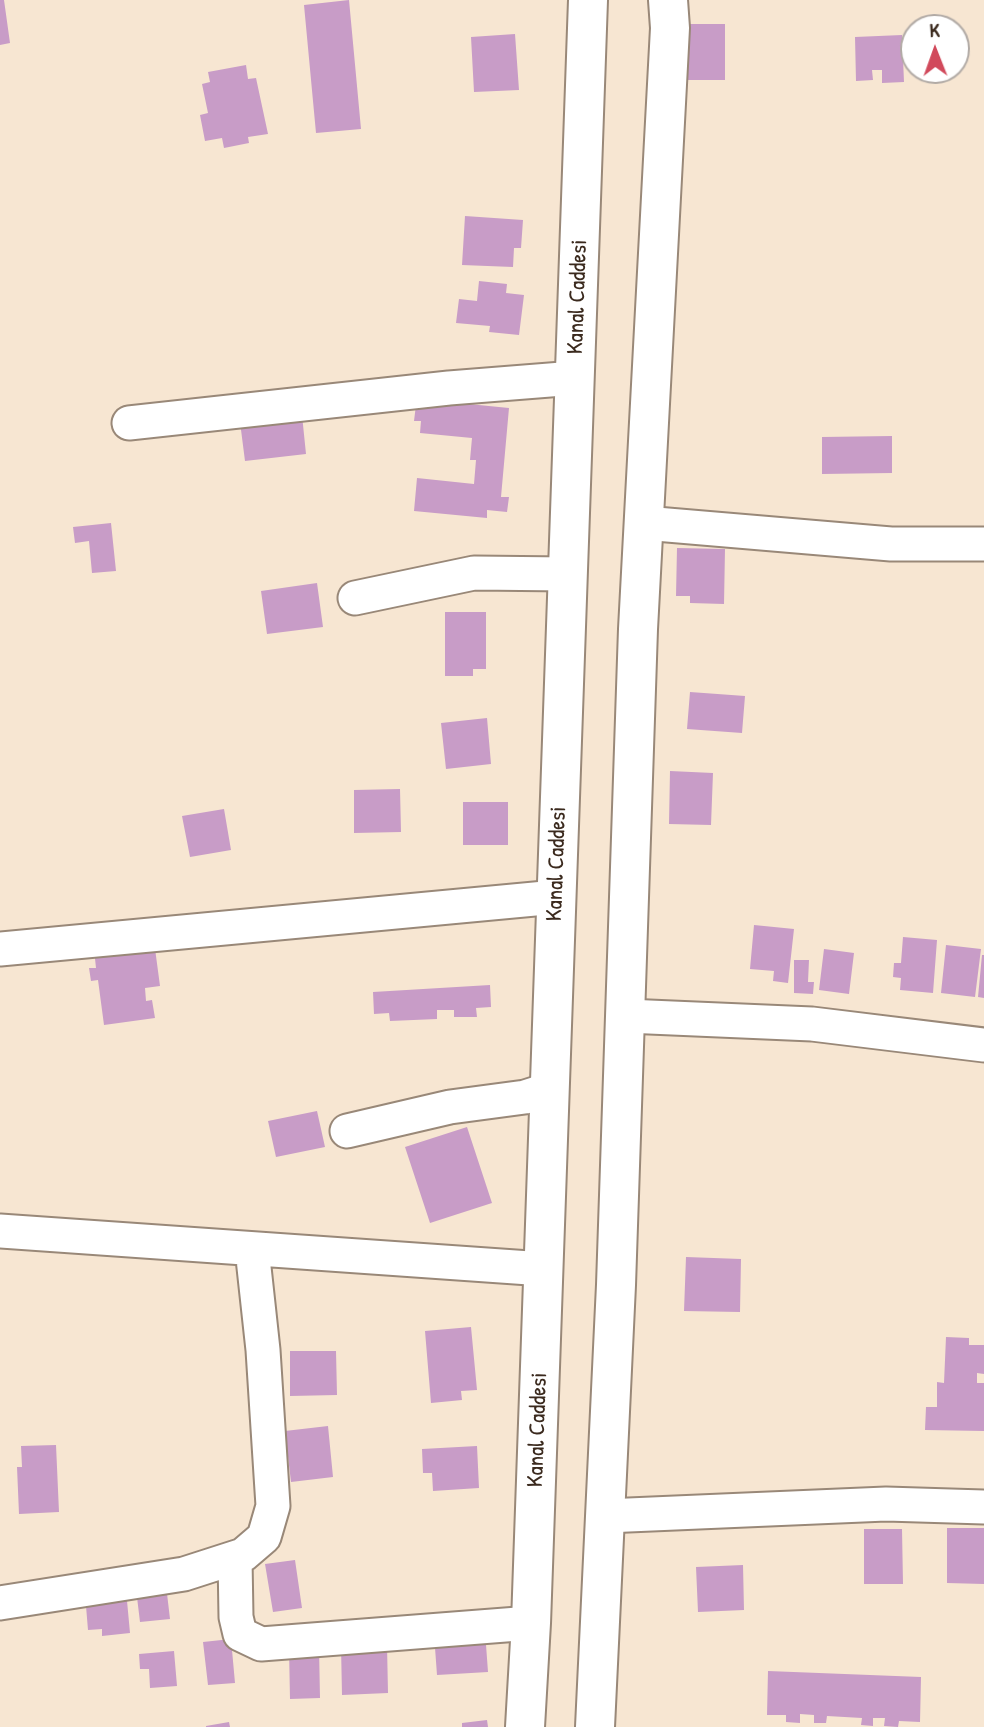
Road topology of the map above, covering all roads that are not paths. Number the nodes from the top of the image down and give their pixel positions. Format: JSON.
{"nodes":[{"id":1,"x":588,"y":0,"type":"edge"},
{"id":2,"x":668,"y":0,"type":"edge"},
{"id":3,"x":575,"y":378,"type":"junction"},
{"id":4,"x":129,"y":423,"type":"dead end"},
{"id":5,"x":644,"y":523,"type":"junction"},
{"id":6,"x":984,"y":544,"type":"edge"},
{"id":7,"x":568,"y":574,"type":"junction"},
{"id":8,"x":355,"y":597,"type":"dead end"},
{"id":9,"x":556,"y":897,"type":"junction"},
{"id":10,"x":0,"y":949,"type":"edge"},
{"id":11,"x":626,"y":1016,"type":"junction"},
{"id":12,"x":984,"y":1045,"type":"edge"},
{"id":13,"x":550,"y":1089,"type":"junction"},
{"id":14,"x":347,"y":1131,"type":"dead end"},
{"id":15,"x":0,"y":1231,"type":"edge"},
{"id":16,"x":252,"y":1249,"type":"junction"},
{"id":17,"x":544,"y":1269,"type":"junction"},
{"id":18,"x":984,"y":1507,"type":"edge"},
{"id":19,"x":605,"y":1516,"type":"junction"},
{"id":20,"x":235,"y":1558,"type":"junction"},
{"id":21,"x":0,"y":1603,"type":"edge"},
{"id":22,"x":531,"y":1623,"type":"junction"},
{"id":23,"x":525,"y":1727,"type":"edge"},
{"id":24,"x":595,"y":1727,"type":"edge"}],
"edges":[{"from":1,"to":3,"type":"main road","name":"Kanal Caddesi"},
{"from":2,"to":5,"type":"main road"},
{"from":3,"to":4,"type":"street"},
{"from":3,"to":7,"type":"main road","name":"Kanal Caddesi"},
{"from":5,"to":6,"type":"street"},
{"from":5,"to":11,"type":"main road"},
{"from":7,"to":8,"type":"street"},
{"from":7,"to":9,"type":"main road","name":"Kanal Caddesi"},
{"from":9,"to":10,"type":"street"},
{"from":9,"to":13,"type":"main road","name":"Kanal Caddesi"},
{"from":11,"to":12,"type":"street"},
{"from":11,"to":19,"type":"main road"},
{"from":13,"to":14,"type":"street"},
{"from":13,"to":17,"type":"main road","name":"Kanal Caddesi"},
{"from":15,"to":16,"type":"street"},
{"from":16,"to":17,"type":"street"},
{"from":16,"to":20,"type":"street"},
{"from":17,"to":22,"type":"main road","name":"Kanal Caddesi"},
{"from":18,"to":19,"type":"street"},
{"from":19,"to":24,"type":"main road"},
{"from":20,"to":21,"type":"street"},
{"from":20,"to":22,"type":"street"},
{"from":22,"to":23,"type":"main road","name":"Kanal Caddesi"}]}
